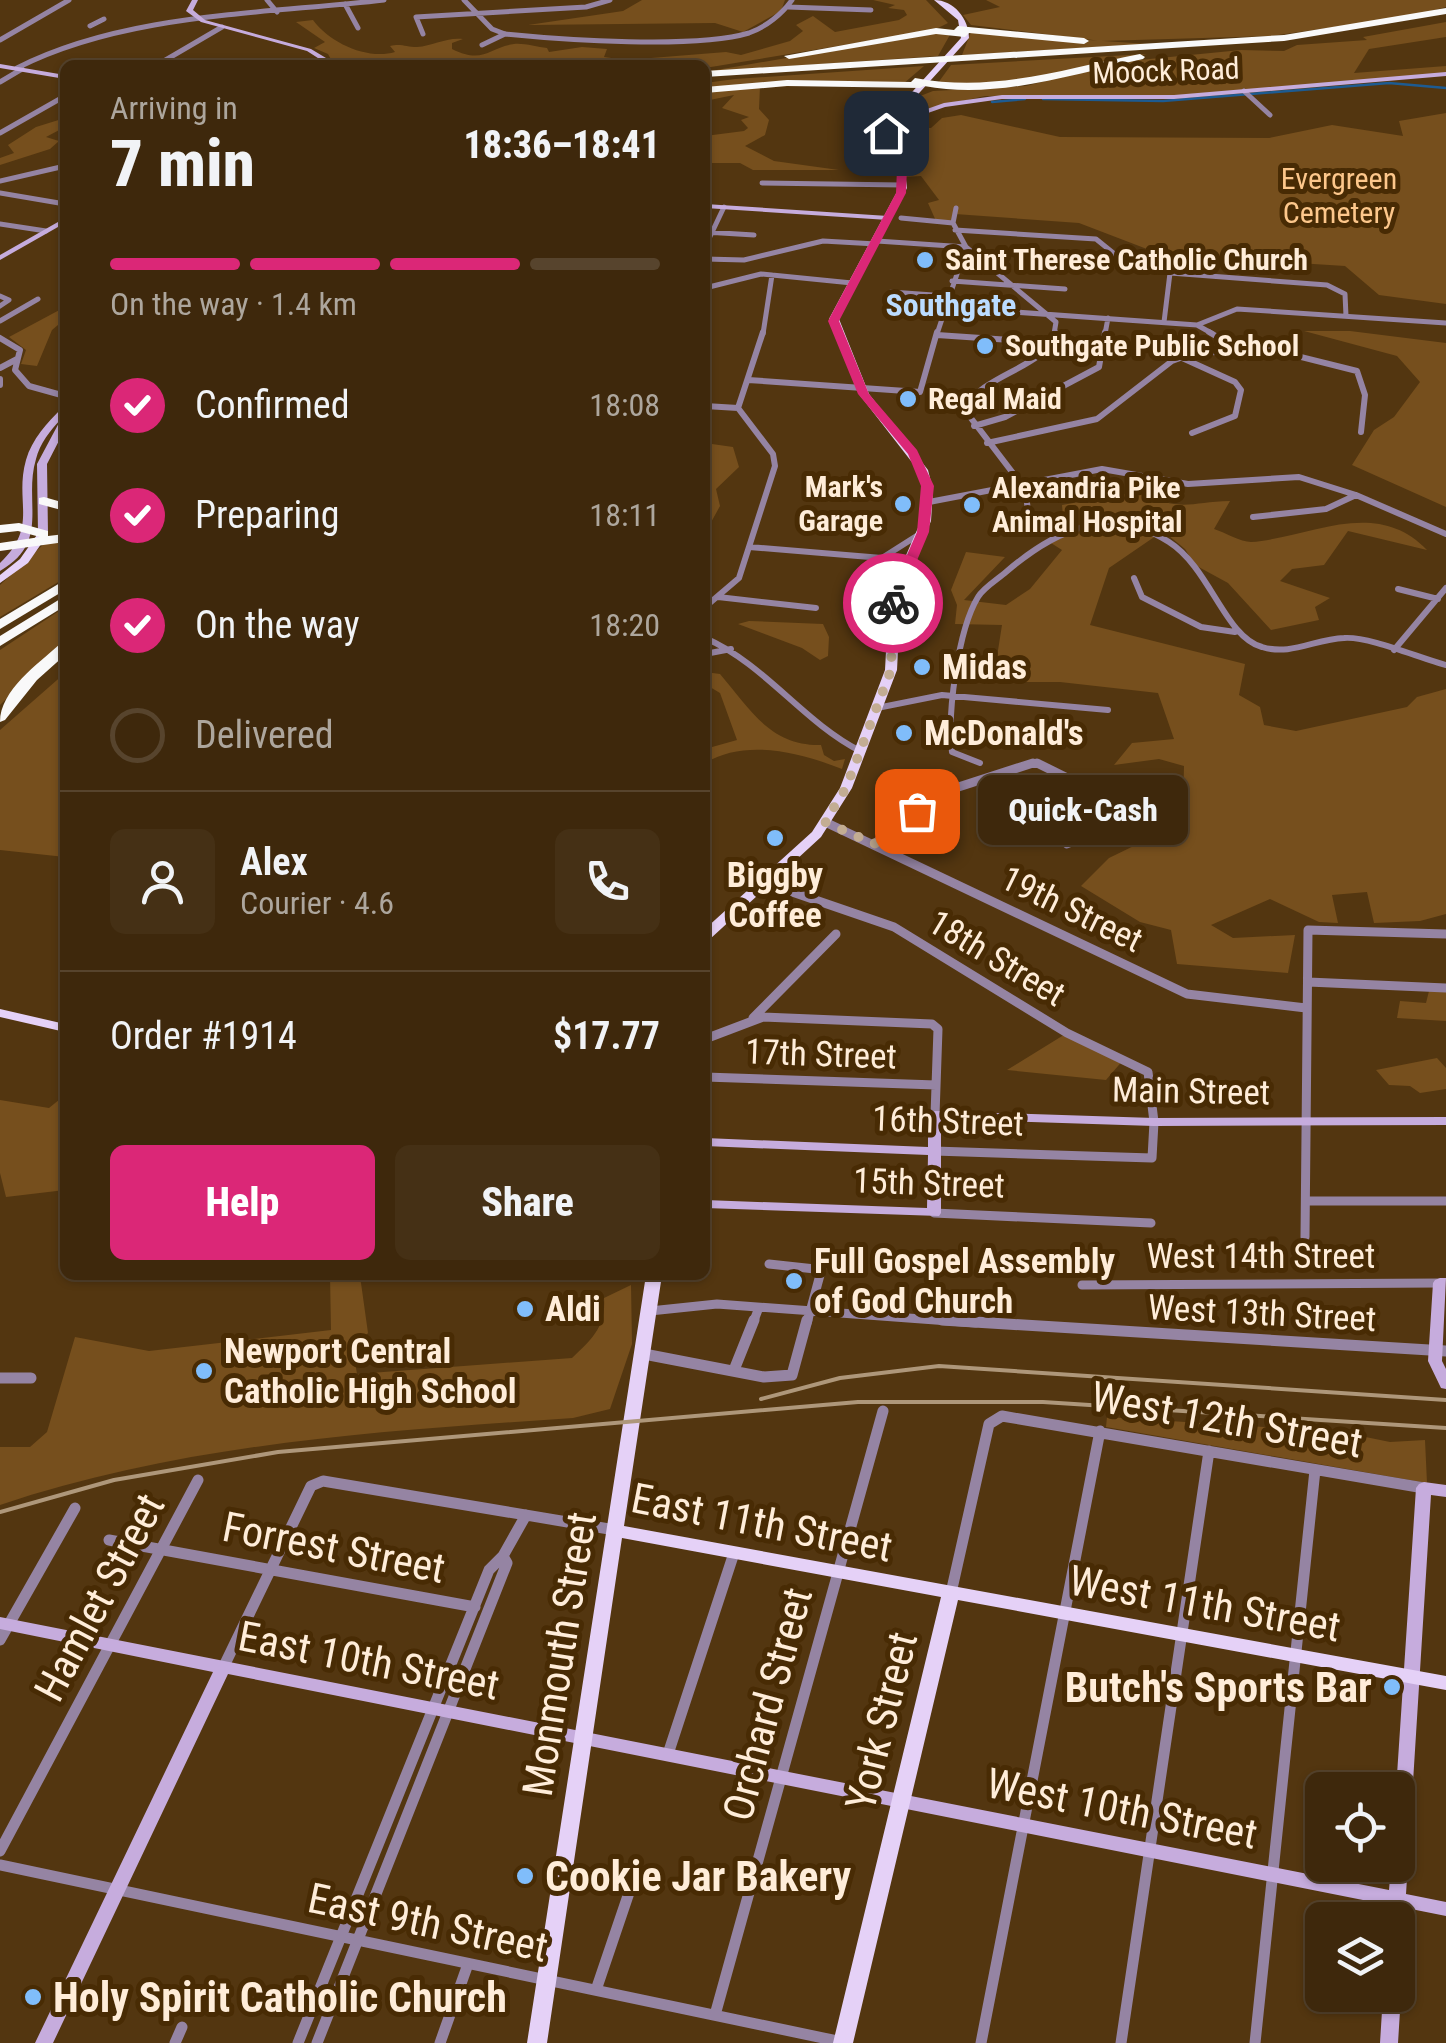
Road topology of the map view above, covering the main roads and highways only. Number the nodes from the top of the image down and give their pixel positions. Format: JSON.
{"nodes":[{"id":1,"x":195,"y":0,"type":"edge"},
{"id":2,"x":929,"y":0,"type":"edge"},
{"id":3,"x":938,"y":0,"type":"edge"},
{"id":4,"x":1446,"y":15,"type":"edge"},
{"id":5,"x":961,"y":28,"type":"junction"},
{"id":6,"x":1249,"y":41,"type":"junction"},
{"id":7,"x":1226,"y":48,"type":"junction"},
{"id":8,"x":978,"y":58,"type":"junction"},
{"id":9,"x":323,"y":60,"type":"edge"},
{"id":10,"x":0,"y":66,"type":"edge"},
{"id":11,"x":710,"y":74,"type":"edge"},
{"id":12,"x":1446,"y":74,"type":"edge"},
{"id":13,"x":710,"y":75,"type":"edge"},
{"id":14,"x":60,"y":76,"type":"edge"},
{"id":15,"x":859,"y":84,"type":"junction"},
{"id":16,"x":950,"y":87,"type":"junction"},
{"id":17,"x":912,"y":88,"type":"junction"},
{"id":18,"x":710,"y":90,"type":"edge"},
{"id":19,"x":912,"y":117,"type":"junction"},
{"id":20,"x":886,"y":119,"type":"junction"},
{"id":21,"x":710,"y":206,"type":"edge"},
{"id":22,"x":894,"y":218,"type":"junction"},
{"id":23,"x":60,"y":223,"type":"edge"},
{"id":24,"x":0,"y":258,"type":"edge"},
{"id":25,"x":60,"y":415,"type":"edge"},
{"id":26,"x":60,"y":430,"type":"edge"},
{"id":27,"x":38,"y":505,"type":"junction"},
{"id":28,"x":60,"y":506,"type":"edge"},
{"id":29,"x":1,"y":529,"type":"edge"},
{"id":30,"x":48,"y":535,"type":"edge"},
{"id":31,"x":0,"y":547,"type":"edge"},
{"id":32,"x":0,"y":568,"type":"edge"},
{"id":33,"x":0,"y":580,"type":"edge"},
{"id":34,"x":60,"y":587,"type":"edge"},
{"id":35,"x":60,"y":603,"type":"edge"},
{"id":36,"x":0,"y":624,"type":"edge"},
{"id":37,"x":0,"y":642,"type":"edge"},
{"id":38,"x":60,"y":652,"type":"edge"},
{"id":39,"x":0,"y":717,"type":"edge"},
{"id":40,"x":710,"y":932,"type":"edge"},
{"id":41,"x":0,"y":1013,"type":"edge"},
{"id":42,"x":60,"y":1027,"type":"edge"},
{"id":43,"x":1446,"y":1121,"type":"edge"},
{"id":44,"x":710,"y":1142,"type":"edge"},
{"id":45,"x":934,"y":1151,"type":"junction"},
{"id":46,"x":710,"y":1204,"type":"edge"},
{"id":47,"x":653,"y":1280,"type":"edge"},
{"id":48,"x":1443,"y":1283,"type":"edge"},
{"id":49,"x":1439,"y":1354,"type":"edge"},
{"id":50,"x":1446,"y":1384,"type":"edge"},
{"id":51,"x":1446,"y":1491,"type":"edge"},
{"id":52,"x":618,"y":1531,"type":"junction"},
{"id":53,"x":952,"y":1593,"type":"junction"},
{"id":54,"x":3,"y":1630,"type":"edge"},
{"id":55,"x":223,"y":1668,"type":"junction"},
{"id":56,"x":1413,"y":1676,"type":"junction"},
{"id":57,"x":1446,"y":1682,"type":"edge"},
{"id":58,"x":586,"y":1738,"type":"junction"},
{"id":59,"x":902,"y":1800,"type":"junction"},
{"id":60,"x":1397,"y":1899,"type":"junction"},
{"id":61,"x":1397,"y":1902,"type":"edge"},
{"id":62,"x":1446,"y":1908,"type":"edge"},
{"id":63,"x":1391,"y":2012,"type":"edge"},
{"id":64,"x":44,"y":2043,"type":"edge"},
{"id":65,"x":537,"y":2043,"type":"edge"},
{"id":66,"x":844,"y":2043,"type":"edge"},
{"id":67,"x":1389,"y":2043,"type":"edge"}],
"edges":[{"from":1,"to":9,"type":"main road"},
{"from":2,"to":5,"type":"main road"},
{"from":3,"to":5,"type":"main road"},
{"from":4,"to":6,"type":"highway"},
{"from":4,"to":7,"type":"highway"},
{"from":5,"to":6,"type":"highway"},
{"from":5,"to":11,"type":"highway"},
{"from":5,"to":17,"type":"main road"},
{"from":6,"to":8,"type":"highway"},
{"from":7,"to":8,"type":"highway"},
{"from":7,"to":16,"type":"highway"},
{"from":8,"to":13,"type":"highway"},
{"from":10,"to":14,"type":"main road"},
{"from":12,"to":19,"type":"main road","name":"Moock Road"},
{"from":15,"to":17,"type":"highway"},
{"from":15,"to":17,"type":"highway"},
{"from":15,"to":18,"type":"highway"},
{"from":16,"to":17,"type":"highway"},
{"from":16,"to":17,"type":"highway"},
{"from":17,"to":20,"type":"main road"},
{"from":17,"to":20,"type":"main road"},
{"from":19,"to":20,"type":"main road","name":"Moock Road"},
{"from":19,"to":20,"type":"main road"},
{"from":20,"to":22,"type":"main road"},
{"from":21,"to":22,"type":"main road"},
{"from":22,"to":40,"type":"main road"},
{"from":23,"to":24,"type":"main road"},
{"from":25,"to":27,"type":"main road"},
{"from":26,"to":27,"type":"main road"},
{"from":27,"to":28,"type":"highway"},
{"from":27,"to":29,"type":"highway"},
{"from":27,"to":30,"type":"main road"},
{"from":29,"to":30,"type":"highway"},
{"from":30,"to":31,"type":"highway"},
{"from":30,"to":32,"type":"main road"},
{"from":30,"to":33,"type":"main road"},
{"from":34,"to":36,"type":"highway"},
{"from":35,"to":37,"type":"highway"},
{"from":38,"to":39,"type":"highway"},
{"from":41,"to":42,"type":"main road"},
{"from":43,"to":45,"type":"main road","name":"Main Street"},
{"from":44,"to":45,"type":"main road","name":"16th Street"},
{"from":45,"to":46,"type":"main road","name":"15th Street"},
{"from":47,"to":52,"type":"main road","name":"Monmouth Street"},
{"from":48,"to":49,"type":"main road"},
{"from":49,"to":50,"type":"main road"},
{"from":51,"to":56,"type":"main road","name":"West 12th Street"},
{"from":52,"to":53,"type":"main road","name":"East 11th Street"},
{"from":52,"to":58,"type":"main road","name":"Monmouth Street"},
{"from":53,"to":56,"type":"main road","name":"West 11th Street"},
{"from":53,"to":59,"type":"main road","name":"York Street"},
{"from":54,"to":55,"type":"main road","name":"East 10th Street"},
{"from":55,"to":58,"type":"main road","name":"East 10th Street"},
{"from":55,"to":64,"type":"main road"},
{"from":56,"to":57,"type":"main road","name":"West 11th Street"},
{"from":56,"to":60,"type":"main road"},
{"from":58,"to":59,"type":"main road","name":"East 10th Street"},
{"from":58,"to":65,"type":"main road","name":"Monmouth Street"},
{"from":59,"to":60,"type":"main road","name":"West 10th Street"},
{"from":59,"to":66,"type":"main road","name":"York Street"},
{"from":60,"to":61,"type":"main road"},
{"from":60,"to":62,"type":"main road","name":"West 10th Street"},
{"from":63,"to":67,"type":"main road"}]}
